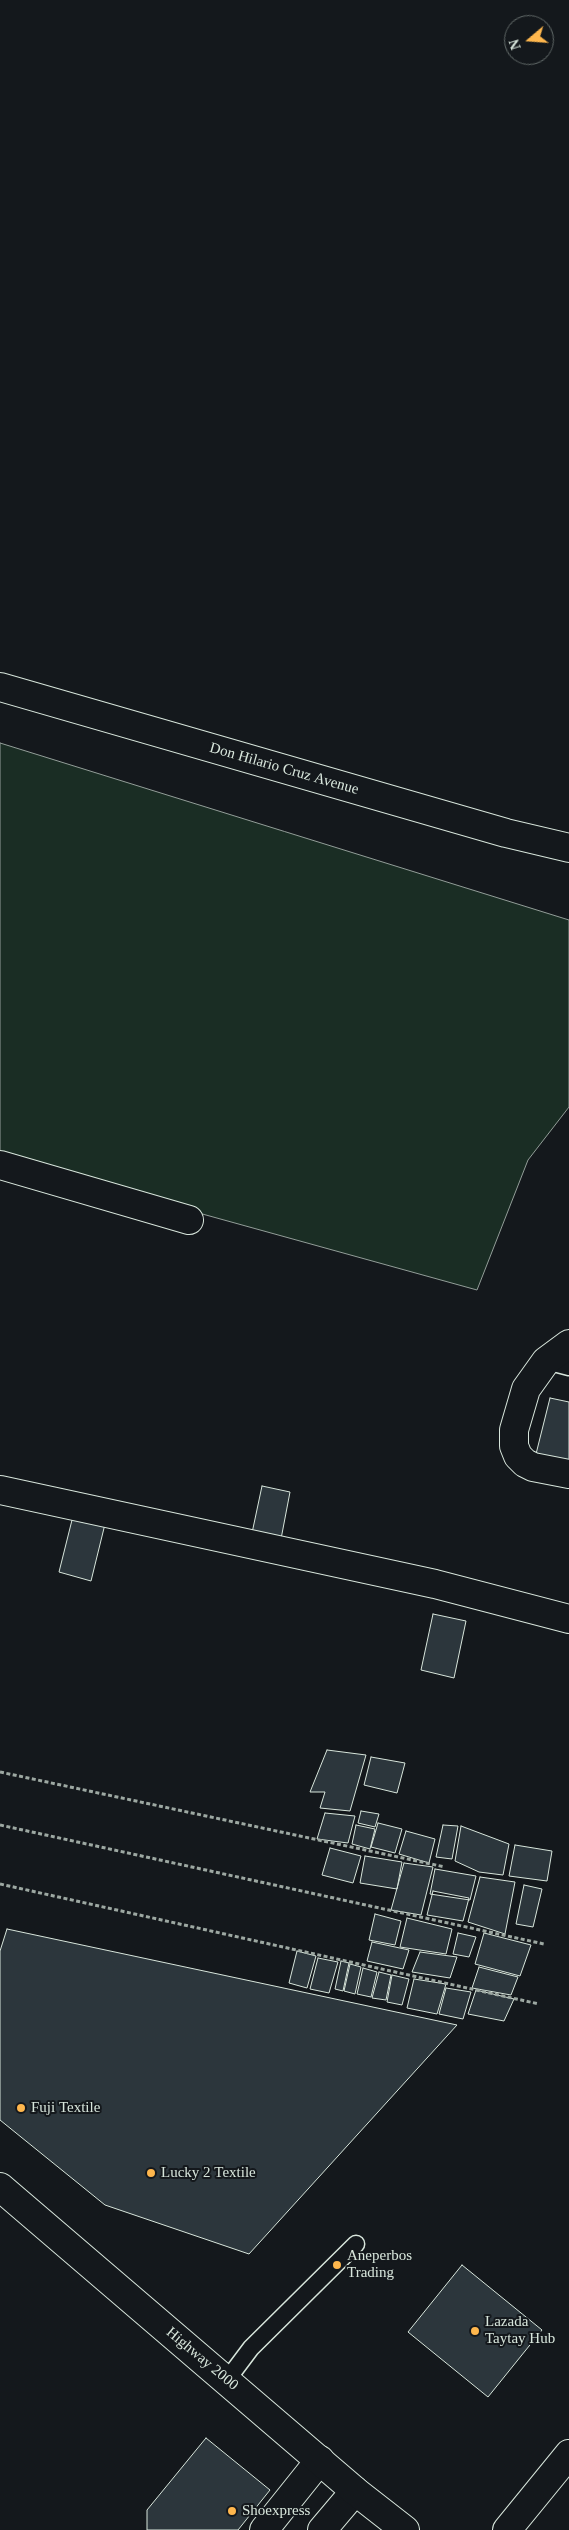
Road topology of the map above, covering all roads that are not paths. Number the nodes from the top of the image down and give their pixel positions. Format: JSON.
{"nodes":[{"id":1,"x":0,"y":687,"type":"edge"},
{"id":2,"x":569,"y":848,"type":"edge"},
{"id":3,"x":0,"y":1165,"type":"edge"},
{"id":4,"x":190,"y":1220,"type":"dead end"},
{"id":5,"x":569,"y":1344,"type":"edge"},
{"id":6,"x":557,"y":1364,"type":"edge"},
{"id":7,"x":569,"y":1474,"type":"edge"},
{"id":8,"x":0,"y":1490,"type":"edge"},
{"id":9,"x":569,"y":1619,"type":"edge"},
{"id":10,"x":0,"y":2187,"type":"edge"},
{"id":11,"x":356,"y":2244,"type":"dead end"},
{"id":12,"x":226,"y":2380,"type":"junction"},
{"id":13,"x":569,"y":2454,"type":"edge"},
{"id":14,"x":320,"y":2460,"type":"junction"},
{"id":15,"x":355,"y":2491,"type":"junction"},
{"id":16,"x":403,"y":2529,"type":"edge"},
{"id":17,"x":264,"y":2530,"type":"edge"},
{"id":18,"x":322,"y":2530,"type":"edge"},
{"id":19,"x":507,"y":2530,"type":"edge"}],
"edges":[{"from":1,"to":2,"type":"street","name":"Don Hilario Cruz Avenue"},
{"from":3,"to":4,"type":"street"},
{"from":5,"to":6,"type":"street"},
{"from":6,"to":7,"type":"street"},
{"from":8,"to":9,"type":"street"},
{"from":10,"to":12,"type":"street","name":"Highway 2000"},
{"from":11,"to":12,"type":"lane"},
{"from":12,"to":14,"type":"street","name":"Highway 2000"},
{"from":13,"to":19,"type":"street"},
{"from":14,"to":15,"type":"street","name":"Highway 2000"},
{"from":14,"to":17,"type":"street"},
{"from":15,"to":16,"type":"street","name":"Highway 2000"},
{"from":15,"to":18,"type":"street"}]}
